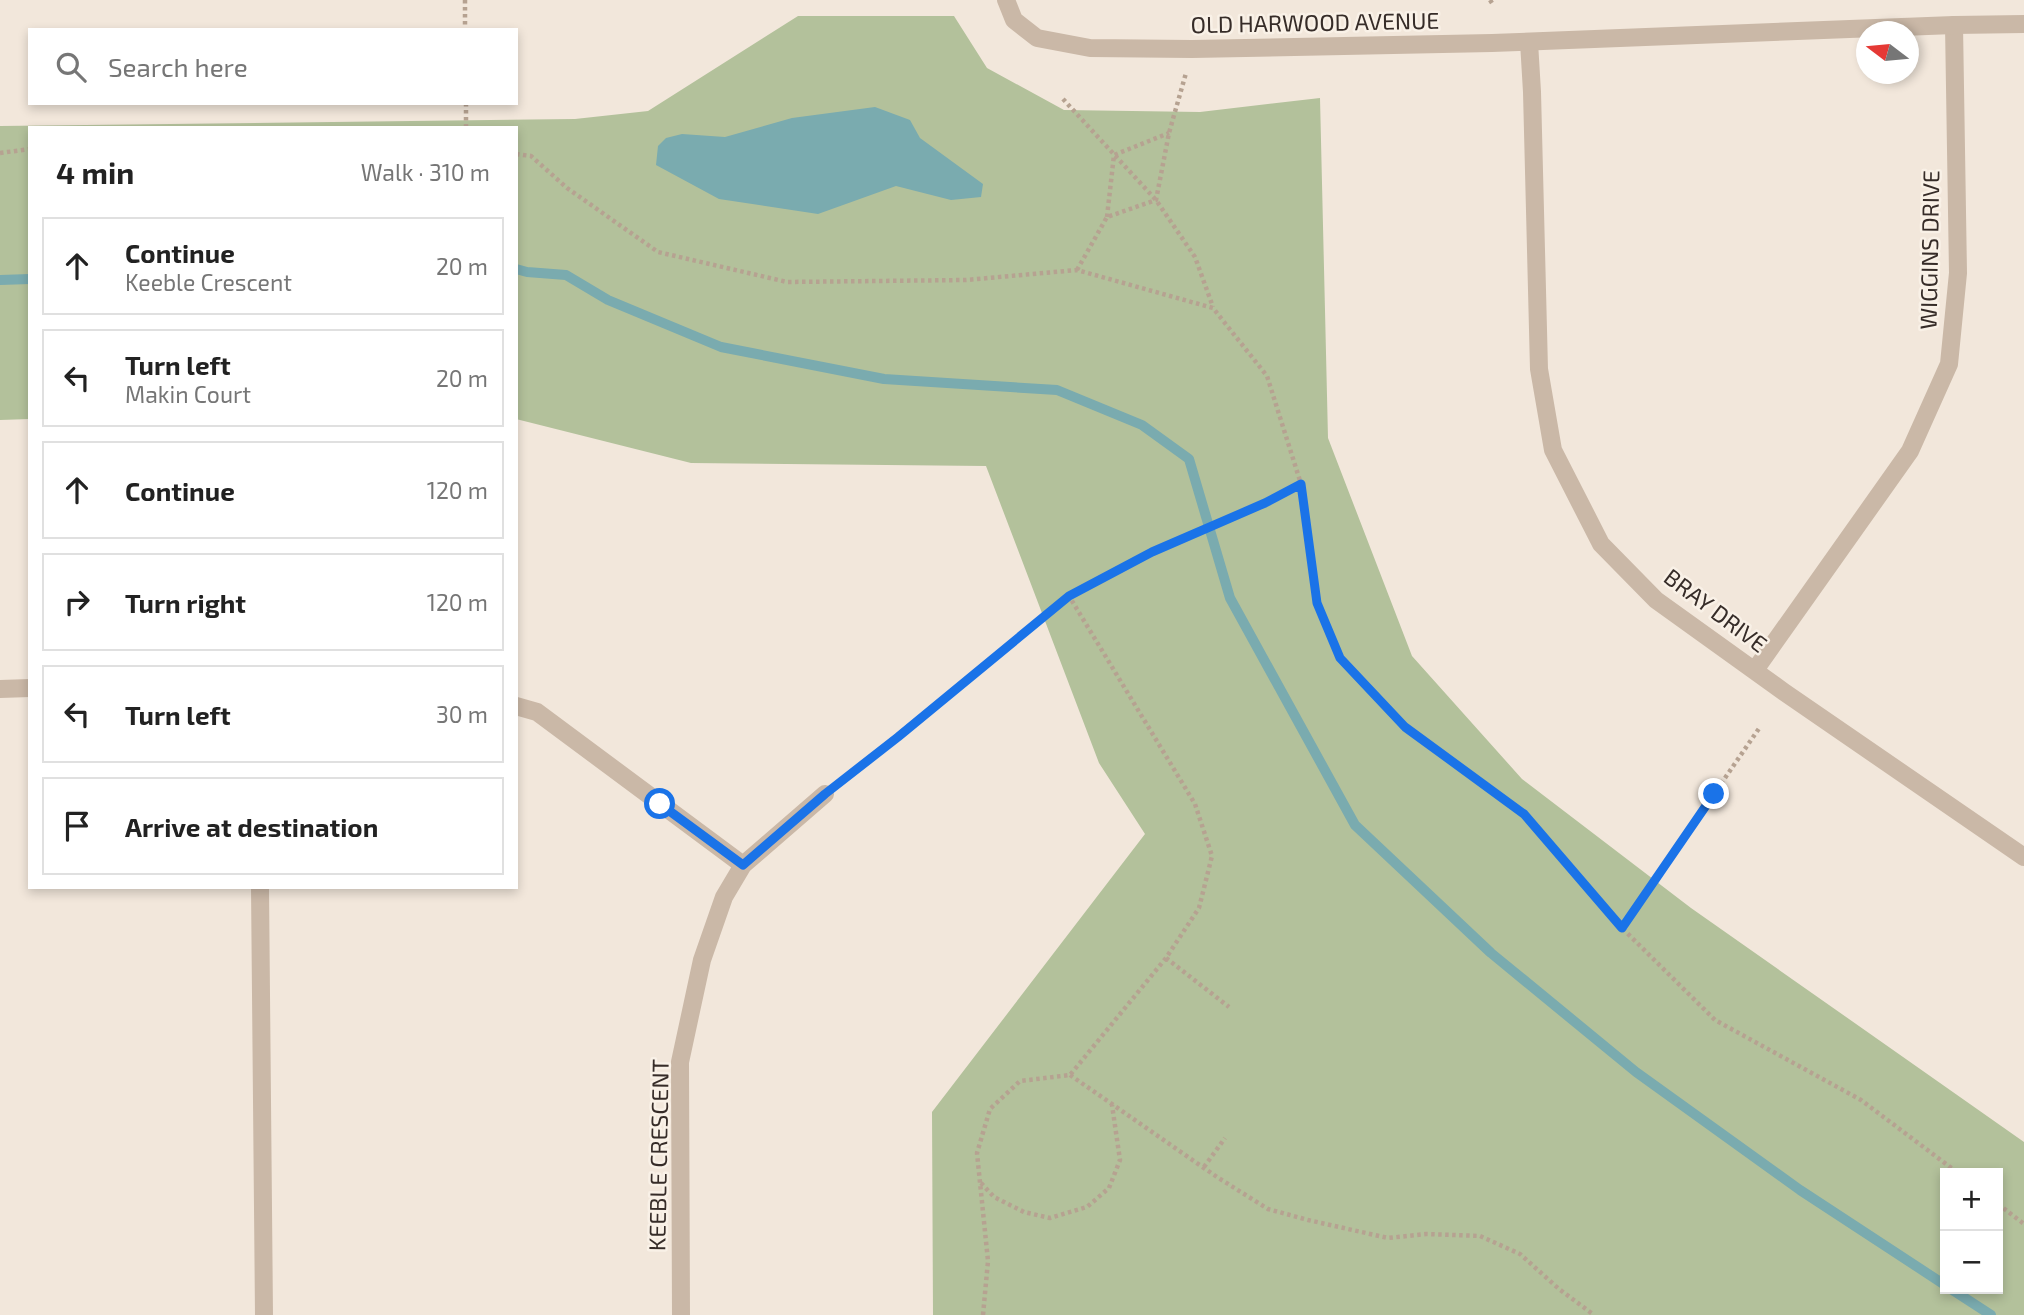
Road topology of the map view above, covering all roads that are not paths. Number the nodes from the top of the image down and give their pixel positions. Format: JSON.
{"nodes":[{"id":1,"x":1006,"y":0,"type":"edge"},
{"id":2,"x":2024,"y":24,"type":"edge"},
{"id":3,"x":1954,"y":25,"type":"junction"},
{"id":4,"x":1529,"y":42,"type":"junction"},
{"id":5,"x":1755,"y":670,"type":"junction"},
{"id":6,"x":0,"y":688,"type":"edge"},
{"id":7,"x":28,"y":688,"type":"edge"},
{"id":8,"x":518,"y":707,"type":"edge"},
{"id":9,"x":825,"y":794,"type":"road end"},
{"id":10,"x":2024,"y":857,"type":"edge"},
{"id":11,"x":743,"y":865,"type":"junction"},
{"id":12,"x":260,"y":889,"type":"edge"},
{"id":13,"x":264,"y":1315,"type":"edge"},
{"id":14,"x":681,"y":1315,"type":"edge"}],
"edges":[{"from":1,"to":4,"type":"street","name":"OLD HARWOOD AVENUE"},
{"from":2,"to":3,"type":"street","name":"OLD HARWOOD AVENUE"},
{"from":3,"to":4,"type":"street","name":"OLD HARWOOD AVENUE"},
{"from":3,"to":5,"type":"street","name":"WIGGINS DRIVE"},
{"from":4,"to":5,"type":"street","name":"BRAY DRIVE"},
{"from":5,"to":10,"type":"street","name":"BRAY DRIVE"},
{"from":6,"to":7,"type":"street"},
{"from":8,"to":11,"type":"street"},
{"from":9,"to":11,"type":"street","name":"KEEBLE CRESCENT"},
{"from":11,"to":14,"type":"street","name":"KEEBLE CRESCENT"},
{"from":12,"to":13,"type":"street"}]}
